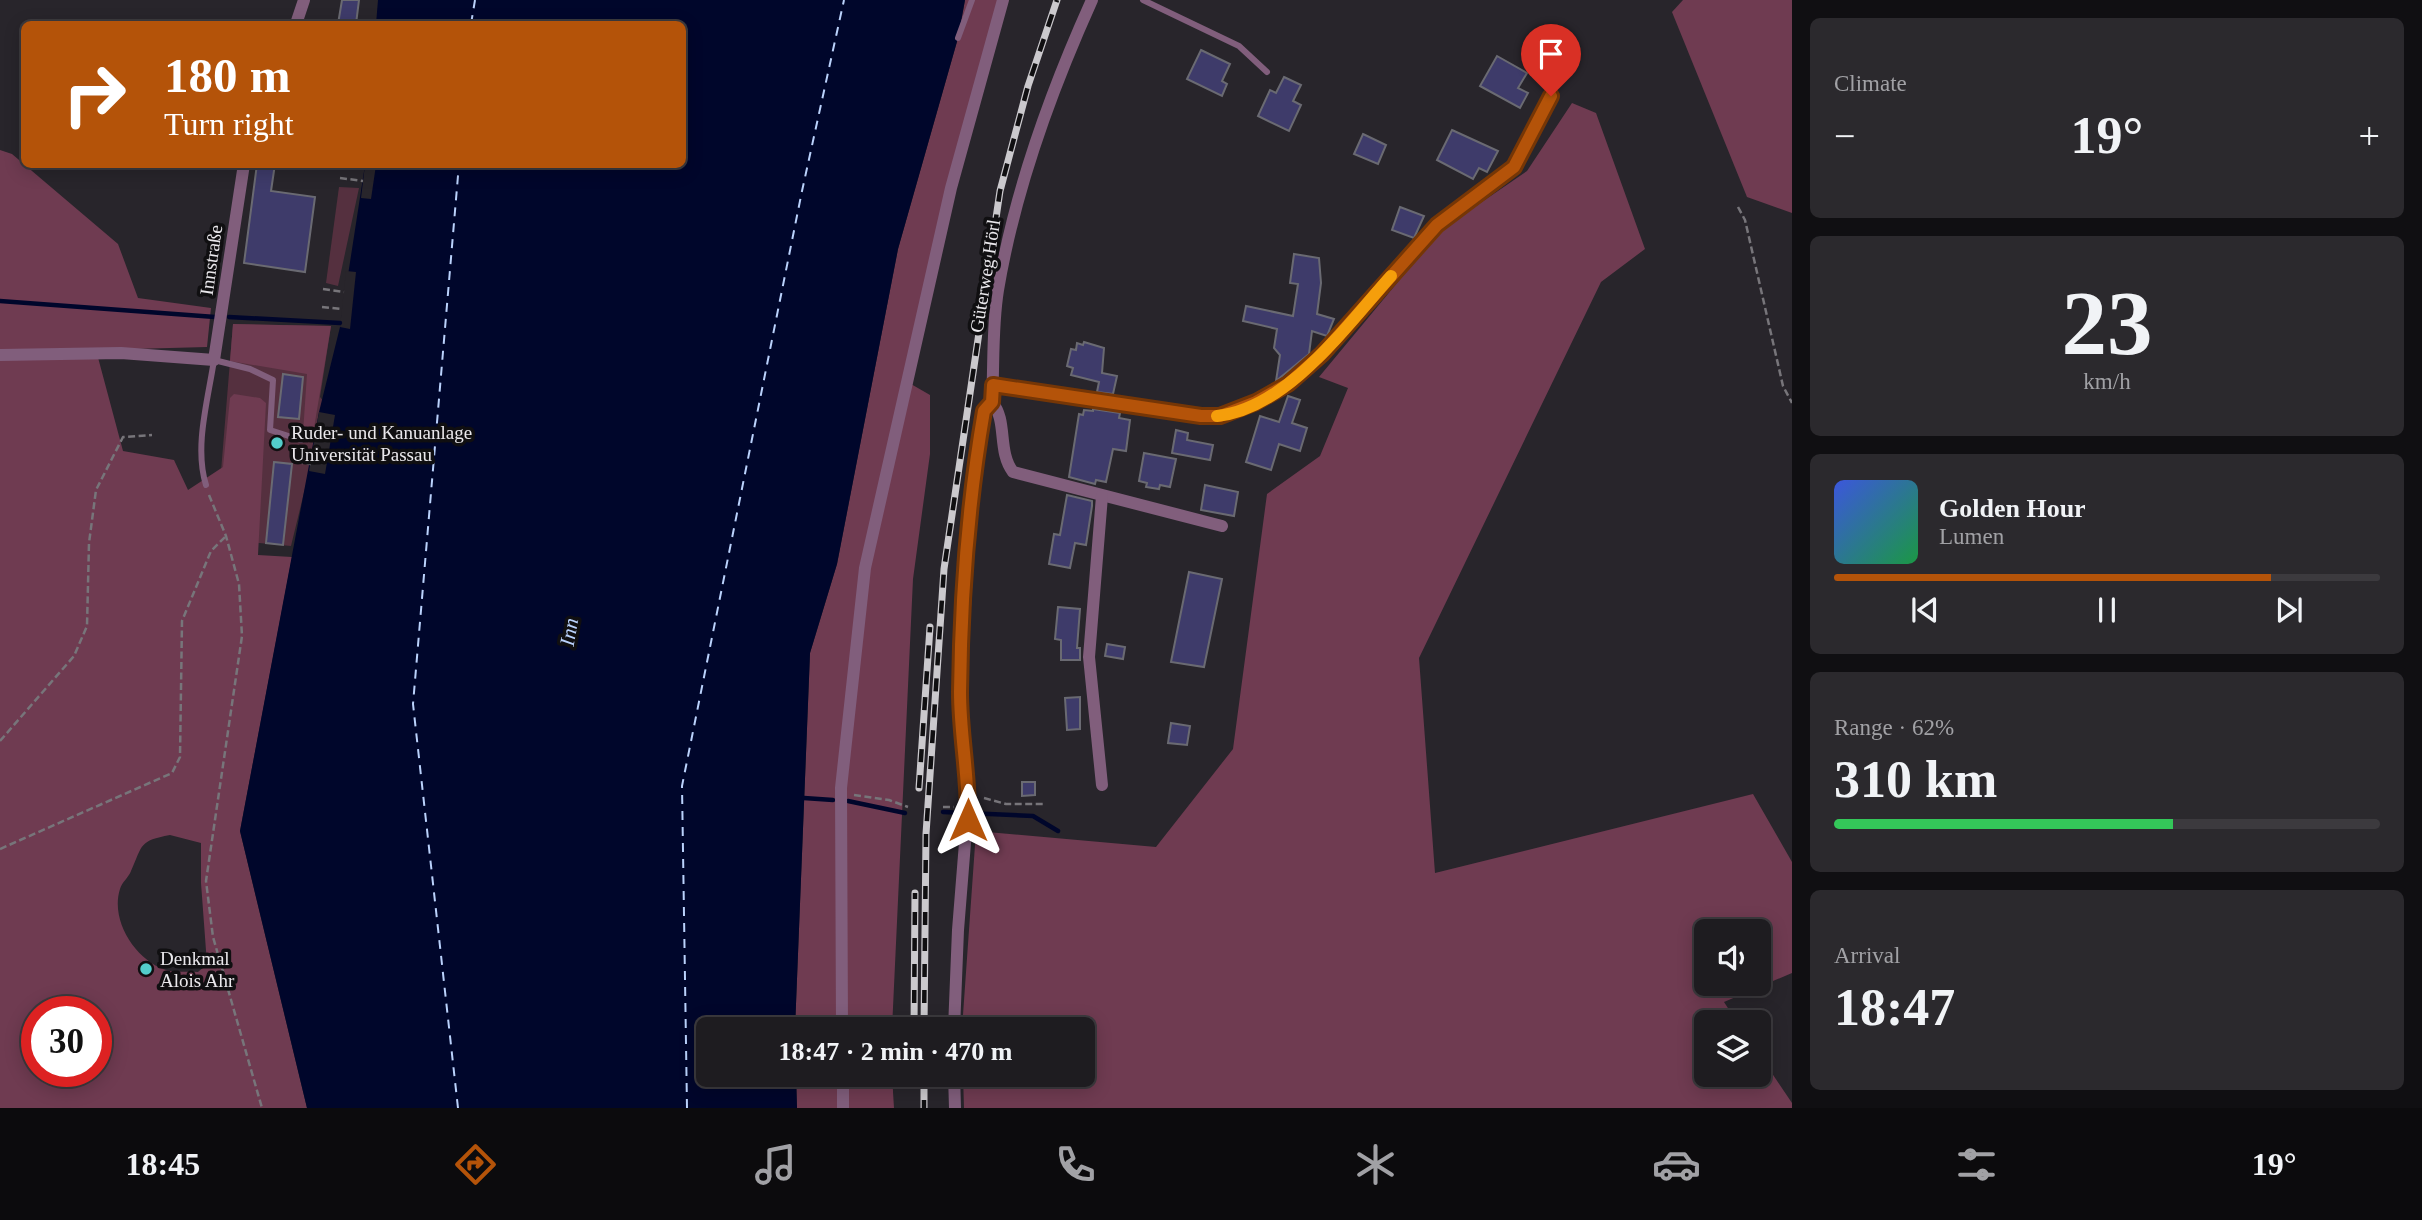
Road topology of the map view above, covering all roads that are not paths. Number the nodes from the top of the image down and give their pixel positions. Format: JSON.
{"nodes":[{"id":1,"x":304,"y":0,"type":"edge"},
{"id":2,"x":972,"y":0,"type":"edge"},
{"id":3,"x":1003,"y":0,"type":"edge"},
{"id":4,"x":1092,"y":0,"type":"edge"},
{"id":5,"x":1143,"y":0,"type":"edge"},
{"id":6,"x":297,"y":21,"type":"edge"},
{"id":7,"x":958,"y":38,"type":"dead end"},
{"id":8,"x":1267,"y":72,"type":"dead end"},
{"id":9,"x":1551,"y":96,"type":"dead end"},
{"id":10,"x":243,"y":168,"type":"edge"},
{"id":11,"x":0,"y":355,"type":"edge"},
{"id":12,"x":214,"y":360,"type":"junction"},
{"id":13,"x":993,"y":385,"type":"junction"},
{"id":14,"x":992,"y":402,"type":"junction"},
{"id":15,"x":301,"y":440,"type":"dead end"},
{"id":16,"x":206,"y":485,"type":"road end"},
{"id":17,"x":1102,"y":496,"type":"junction"},
{"id":18,"x":1222,"y":526,"type":"dead end"},
{"id":19,"x":1101,"y":785,"type":"dead end"},
{"id":20,"x":842,"y":1017,"type":"edge"},
{"id":21,"x":954,"y":1017,"type":"edge"},
{"id":22,"x":843,"y":1087,"type":"edge"},
{"id":23,"x":954,"y":1087,"type":"edge"},
{"id":24,"x":843,"y":1108,"type":"edge"},
{"id":25,"x":955,"y":1108,"type":"edge"}],
"edges":[{"from":1,"to":6,"type":"street"},
{"from":2,"to":7,"type":"lane"},
{"from":3,"to":20,"type":"street"},
{"from":4,"to":13,"type":"street","name":"Güterweg Hörl"},
{"from":5,"to":8,"type":"lane"},
{"from":9,"to":13,"type":"street"},
{"from":10,"to":12,"type":"street","name":"Innstraße"},
{"from":11,"to":12,"type":"street"},
{"from":12,"to":15,"type":"lane"},
{"from":12,"to":16,"type":"lane"},
{"from":13,"to":14,"type":"street","name":"Güterweg Hörl"},
{"from":14,"to":17,"type":"street"},
{"from":14,"to":21,"type":"street","name":"Güterweg Hörl"},
{"from":17,"to":18,"type":"street"},
{"from":17,"to":19,"type":"street"},
{"from":22,"to":24,"type":"street"},
{"from":23,"to":25,"type":"street"}]}
